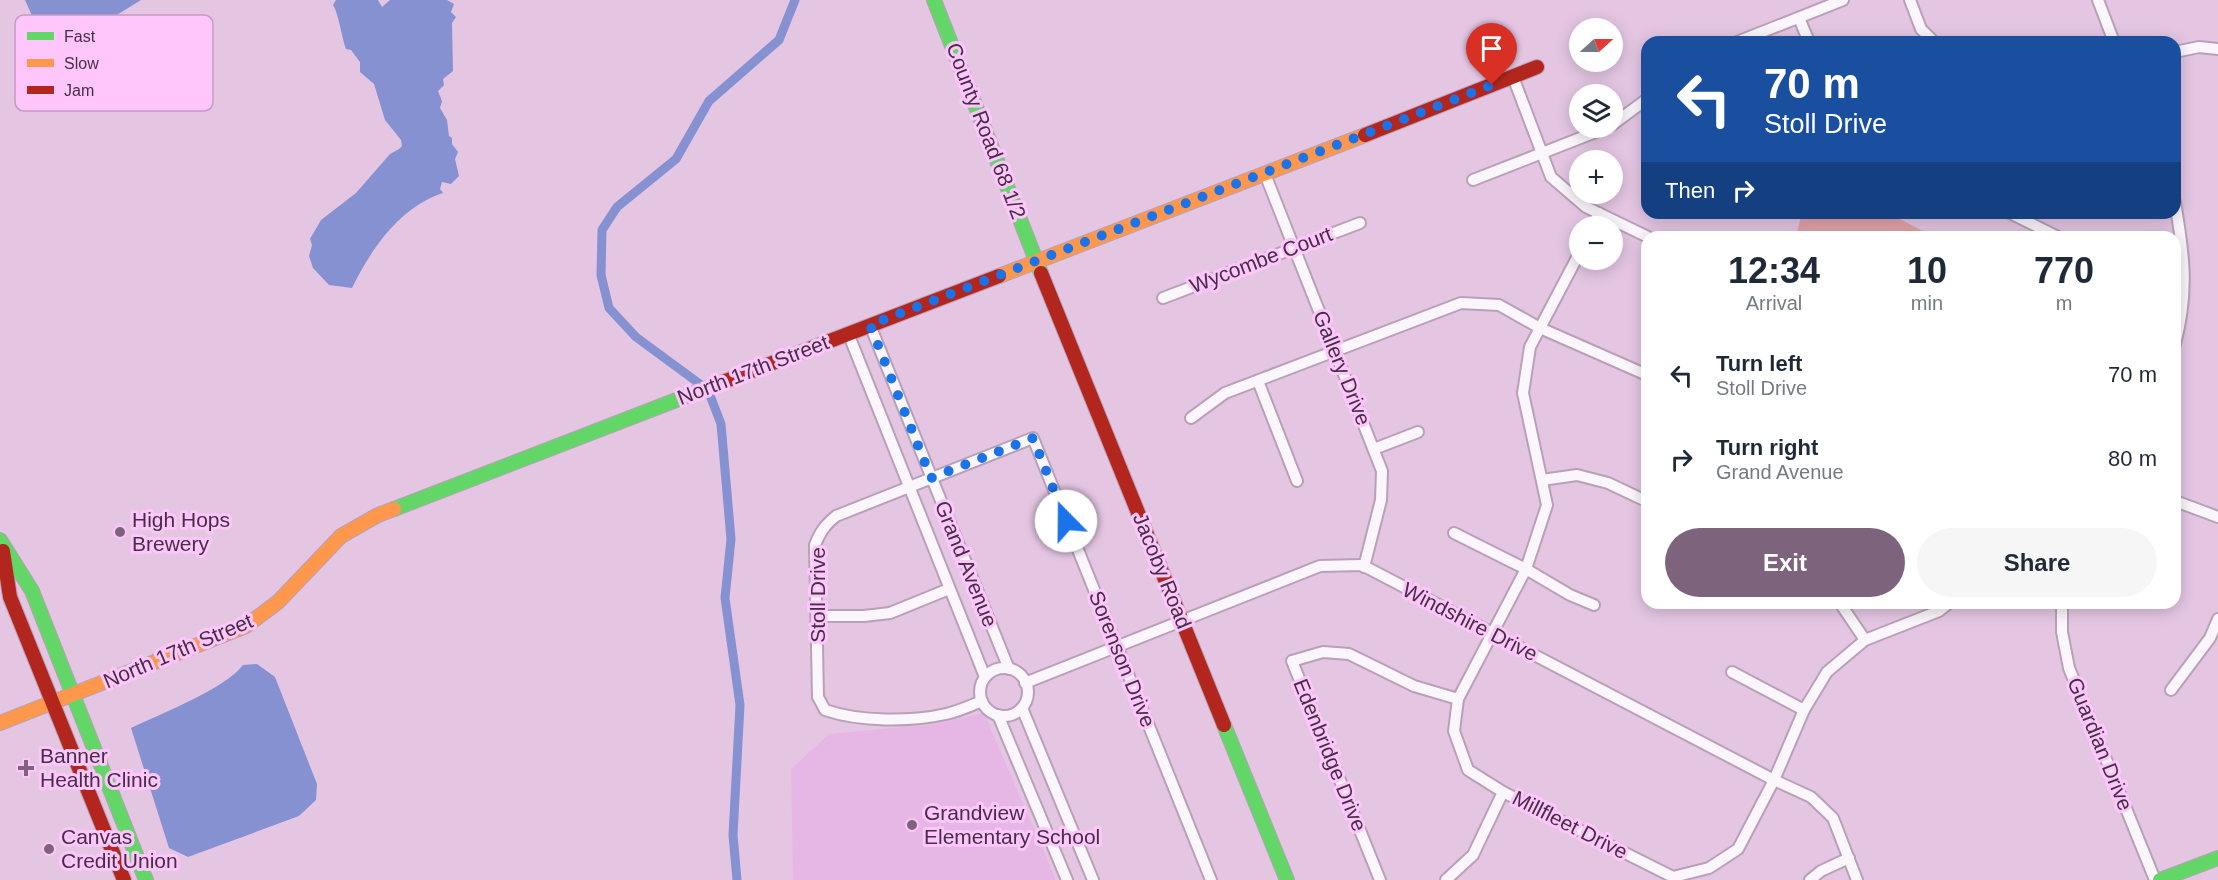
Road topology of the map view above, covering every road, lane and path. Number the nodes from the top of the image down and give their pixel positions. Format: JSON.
{"nodes":[{"id":1,"x":934,"y":0,"type":"edge"},
{"id":2,"x":1843,"y":0,"type":"edge"},
{"id":3,"x":1910,"y":0,"type":"edge"},
{"id":4,"x":2098,"y":0,"type":"edge"},
{"id":5,"x":1799,"y":18,"type":"junction"},
{"id":6,"x":1752,"y":36,"type":"edge"},
{"id":7,"x":1806,"y":36,"type":"edge"},
{"id":8,"x":1928,"y":36,"type":"edge"},
{"id":9,"x":2112,"y":36,"type":"edge"},
{"id":10,"x":2218,"y":49,"type":"edge"},
{"id":11,"x":2181,"y":51,"type":"edge"},
{"id":12,"x":1537,"y":67,"type":"dead end"},
{"id":13,"x":1513,"y":77,"type":"junction"},
{"id":14,"x":1641,"y":103,"type":"edge"},
{"id":15,"x":1623,"y":117,"type":"edge"},
{"id":16,"x":1580,"y":138,"type":"edge"},
{"id":17,"x":1541,"y":153,"type":"junction"},
{"id":18,"x":1265,"y":174,"type":"junction"},
{"id":19,"x":1473,"y":180,"type":"dead end"},
{"id":20,"x":1599,"y":213,"type":"junction"},
{"id":21,"x":1598,"y":216,"type":"edge"},
{"id":22,"x":2022,"y":219,"type":"edge"},
{"id":23,"x":1360,"y":223,"type":"dead end"},
{"id":24,"x":2046,"y":231,"type":"edge"},
{"id":25,"x":1641,"y":234,"type":"edge"},
{"id":26,"x":2181,"y":237,"type":"edge"},
{"id":27,"x":1294,"y":248,"type":"junction"},
{"id":28,"x":1037,"y":262,"type":"junction"},
{"id":29,"x":1571,"y":270,"type":"edge"},
{"id":30,"x":1163,"y":298,"type":"dead end"},
{"id":31,"x":2181,"y":312,"type":"edge"},
{"id":32,"x":870,"y":325,"type":"junction"},
{"id":33,"x":1540,"y":328,"type":"junction"},
{"id":34,"x":848,"y":333,"type":"junction"},
{"id":35,"x":1334,"y":350,"type":"junction"},
{"id":36,"x":1641,"y":372,"type":"edge"},
{"id":37,"x":1258,"y":381,"type":"junction"},
{"id":38,"x":1191,"y":418,"type":"dead end"},
{"id":39,"x":1418,"y":432,"type":"dead end"},
{"id":40,"x":1033,"y":438,"type":"joint"},
{"id":41,"x":1374,"y":449,"type":"junction"},
{"id":42,"x":931,"y":478,"type":"junction"},
{"id":43,"x":1542,"y":480,"type":"junction"},
{"id":44,"x":1297,"y":481,"type":"dead end"},
{"id":45,"x":908,"y":487,"type":"junction"},
{"id":46,"x":1641,"y":499,"type":"edge"},
{"id":47,"x":2181,"y":503,"type":"edge"},
{"id":48,"x":2218,"y":517,"type":"edge"},
{"id":49,"x":1454,"y":533,"type":"dead end"},
{"id":50,"x":1,"y":542,"type":"edge"},
{"id":51,"x":1364,"y":567,"type":"junction"},
{"id":52,"x":1526,"y":569,"type":"junction"},
{"id":53,"x":949,"y":589,"type":"junction"},
{"id":54,"x":1594,"y":605,"type":"dead end"},
{"id":55,"x":1844,"y":609,"type":"edge"},
{"id":56,"x":1942,"y":609,"type":"edge"},
{"id":57,"x":2062,"y":609,"type":"edge"},
{"id":58,"x":818,"y":616,"type":"junction"},
{"id":59,"x":2218,"y":619,"type":"edge"},
{"id":60,"x":1182,"y":621,"type":"junction"},
{"id":61,"x":1494,"y":634,"type":"junction"},
{"id":62,"x":1865,"y":640,"type":"junction"},
{"id":63,"x":1117,"y":646,"type":"junction"},
{"id":64,"x":1009,"y":669,"type":"junction"},
{"id":65,"x":1732,"y":672,"type":"dead end"},
{"id":66,"x":985,"y":677,"type":"junction"},
{"id":67,"x":1025,"y":682,"type":"junction"},
{"id":68,"x":2171,"y":690,"type":"dead end"},
{"id":69,"x":72,"y":695,"type":"junction"},
{"id":70,"x":1458,"y":699,"type":"junction"},
{"id":71,"x":982,"y":701,"type":"junction"},
{"id":72,"x":52,"y":703,"type":"junction"},
{"id":73,"x":1022,"y":708,"type":"junction"},
{"id":74,"x":1804,"y":710,"type":"junction"},
{"id":75,"x":998,"y":715,"type":"junction"},
{"id":76,"x":0,"y":723,"type":"edge"},
{"id":77,"x":1774,"y":780,"type":"junction"},
{"id":78,"x":1503,"y":792,"type":"junction"},
{"id":79,"x":1849,"y":858,"type":"junction"},
{"id":80,"x":2218,"y":858,"type":"edge"},
{"id":81,"x":124,"y":880,"type":"edge"},
{"id":82,"x":146,"y":880,"type":"edge"},
{"id":83,"x":1067,"y":880,"type":"edge"},
{"id":84,"x":1093,"y":880,"type":"edge"},
{"id":85,"x":1211,"y":880,"type":"edge"},
{"id":86,"x":1287,"y":880,"type":"edge"},
{"id":87,"x":1380,"y":880,"type":"edge"},
{"id":88,"x":1446,"y":880,"type":"edge"},
{"id":89,"x":1810,"y":880,"type":"edge"},
{"id":90,"x":1857,"y":880,"type":"edge"},
{"id":91,"x":2155,"y":880,"type":"edge"},
{"id":92,"x":2160,"y":880,"type":"edge"}],
"edges":[{"from":1,"to":28,"type":"street","name":"County Road 68 1/2"},
{"from":2,"to":5,"type":"street"},
{"from":3,"to":8,"type":"street"},
{"from":4,"to":9,"type":"street"},
{"from":5,"to":6,"type":"street"},
{"from":5,"to":7,"type":"street"},
{"from":10,"to":11,"type":"street"},
{"from":12,"to":13,"type":"street","name":"North 17th Street"},
{"from":13,"to":17,"type":"street"},
{"from":13,"to":18,"type":"street","name":"North 17th Street"},
{"from":14,"to":15,"type":"street"},
{"from":16,"to":17,"type":"street"},
{"from":17,"to":19,"type":"street"},
{"from":17,"to":20,"type":"street"},
{"from":18,"to":27,"type":"street","name":"Gallery Drive"},
{"from":18,"to":28,"type":"street","name":"North 17th Street"},
{"from":20,"to":21,"type":"street"},
{"from":20,"to":25,"type":"street"},
{"from":22,"to":24,"type":"street"},
{"from":23,"to":27,"type":"street","name":"Wycombe Court"},
{"from":26,"to":31,"type":"street"},
{"from":27,"to":30,"type":"street","name":"Wycombe Court"},
{"from":27,"to":35,"type":"street","name":"Gallery Drive"},
{"from":28,"to":32,"type":"street","name":"North 17th Street"},
{"from":28,"to":60,"type":"street","name":"Jacoby Road"},
{"from":29,"to":33,"type":"street","name":"Millfleet Drive"},
{"from":32,"to":34,"type":"street","name":"North 17th Street"},
{"from":32,"to":42,"type":"street","name":"Grand Avenue"},
{"from":33,"to":35,"type":"street"},
{"from":33,"to":36,"type":"street"},
{"from":33,"to":43,"type":"street","name":"Millfleet Drive"},
{"from":34,"to":45,"type":"street","name":"Grand Avenue"},
{"from":34,"to":69,"type":"street","name":"North 17th Street"},
{"from":35,"to":37,"type":"street"},
{"from":35,"to":41,"type":"street","name":"Gallery Drive"},
{"from":37,"to":38,"type":"street"},
{"from":37,"to":44,"type":"street"},
{"from":39,"to":41,"type":"street"},
{"from":40,"to":42,"type":"street","name":"Stoll Drive"},
{"from":40,"to":63,"type":"street","name":"Sorenson Drive"},
{"from":41,"to":51,"type":"street","name":"Gallery Drive"},
{"from":42,"to":45,"type":"street","name":"Stoll Drive"},
{"from":42,"to":64,"type":"street","name":"Grand Avenue"},
{"from":43,"to":46,"type":"street"},
{"from":43,"to":52,"type":"street","name":"Millfleet Drive"},
{"from":45,"to":53,"type":"street","name":"Grand Avenue"},
{"from":45,"to":58,"type":"street","name":"Stoll Drive"},
{"from":47,"to":48,"type":"street"},
{"from":49,"to":52,"type":"street"},
{"from":50,"to":69,"type":"street"},
{"from":50,"to":72,"type":"street"},
{"from":51,"to":60,"type":"street","name":"Windshire Drive"},
{"from":51,"to":61,"type":"street","name":"Windshire Drive"},
{"from":52,"to":54,"type":"street"},
{"from":52,"to":61,"type":"street","name":"Millfleet Drive"},
{"from":53,"to":58,"type":"street"},
{"from":53,"to":66,"type":"street","name":"Grand Avenue"},
{"from":55,"to":62,"type":"street"},
{"from":56,"to":62,"type":"street","name":"Millfleet Drive"},
{"from":57,"to":91,"type":"street","name":"Guardian Drive"},
{"from":58,"to":71,"type":"street","name":"Stoll Drive"},
{"from":59,"to":68,"type":"street"},
{"from":60,"to":63,"type":"street","name":"Windshire Drive"},
{"from":60,"to":86,"type":"street","name":"Jacoby Road"},
{"from":61,"to":70,"type":"street","name":"Millfleet Drive"},
{"from":61,"to":77,"type":"street","name":"Windshire Drive"},
{"from":62,"to":74,"type":"street","name":"Millfleet Drive"},
{"from":63,"to":67,"type":"street","name":"Windshire Drive"},
{"from":63,"to":85,"type":"street","name":"Sorenson Drive"},
{"from":64,"to":66,"type":"street"},
{"from":64,"to":67,"type":"street"},
{"from":65,"to":74,"type":"street"},
{"from":66,"to":71,"type":"street"},
{"from":67,"to":73,"type":"street"},
{"from":69,"to":72,"type":"street","name":"North 17th Street"},
{"from":69,"to":82,"type":"street"},
{"from":70,"to":78,"type":"street","name":"Millfleet Drive"},
{"from":70,"to":87,"type":"street","name":"Edenbridge Drive"},
{"from":71,"to":75,"type":"street"},
{"from":72,"to":76,"type":"street","name":"North 17th Street"},
{"from":72,"to":81,"type":"street"},
{"from":73,"to":75,"type":"street"},
{"from":73,"to":84,"type":"street"},
{"from":74,"to":77,"type":"street","name":"Millfleet Drive"},
{"from":75,"to":83,"type":"street"},
{"from":77,"to":78,"type":"street","name":"Millfleet Drive"},
{"from":77,"to":79,"type":"street","name":"Windshire Drive"},
{"from":78,"to":88,"type":"street"},
{"from":79,"to":89,"type":"street"},
{"from":79,"to":90,"type":"street","name":"Windshire Drive"},
{"from":80,"to":92,"type":"street"}]}
